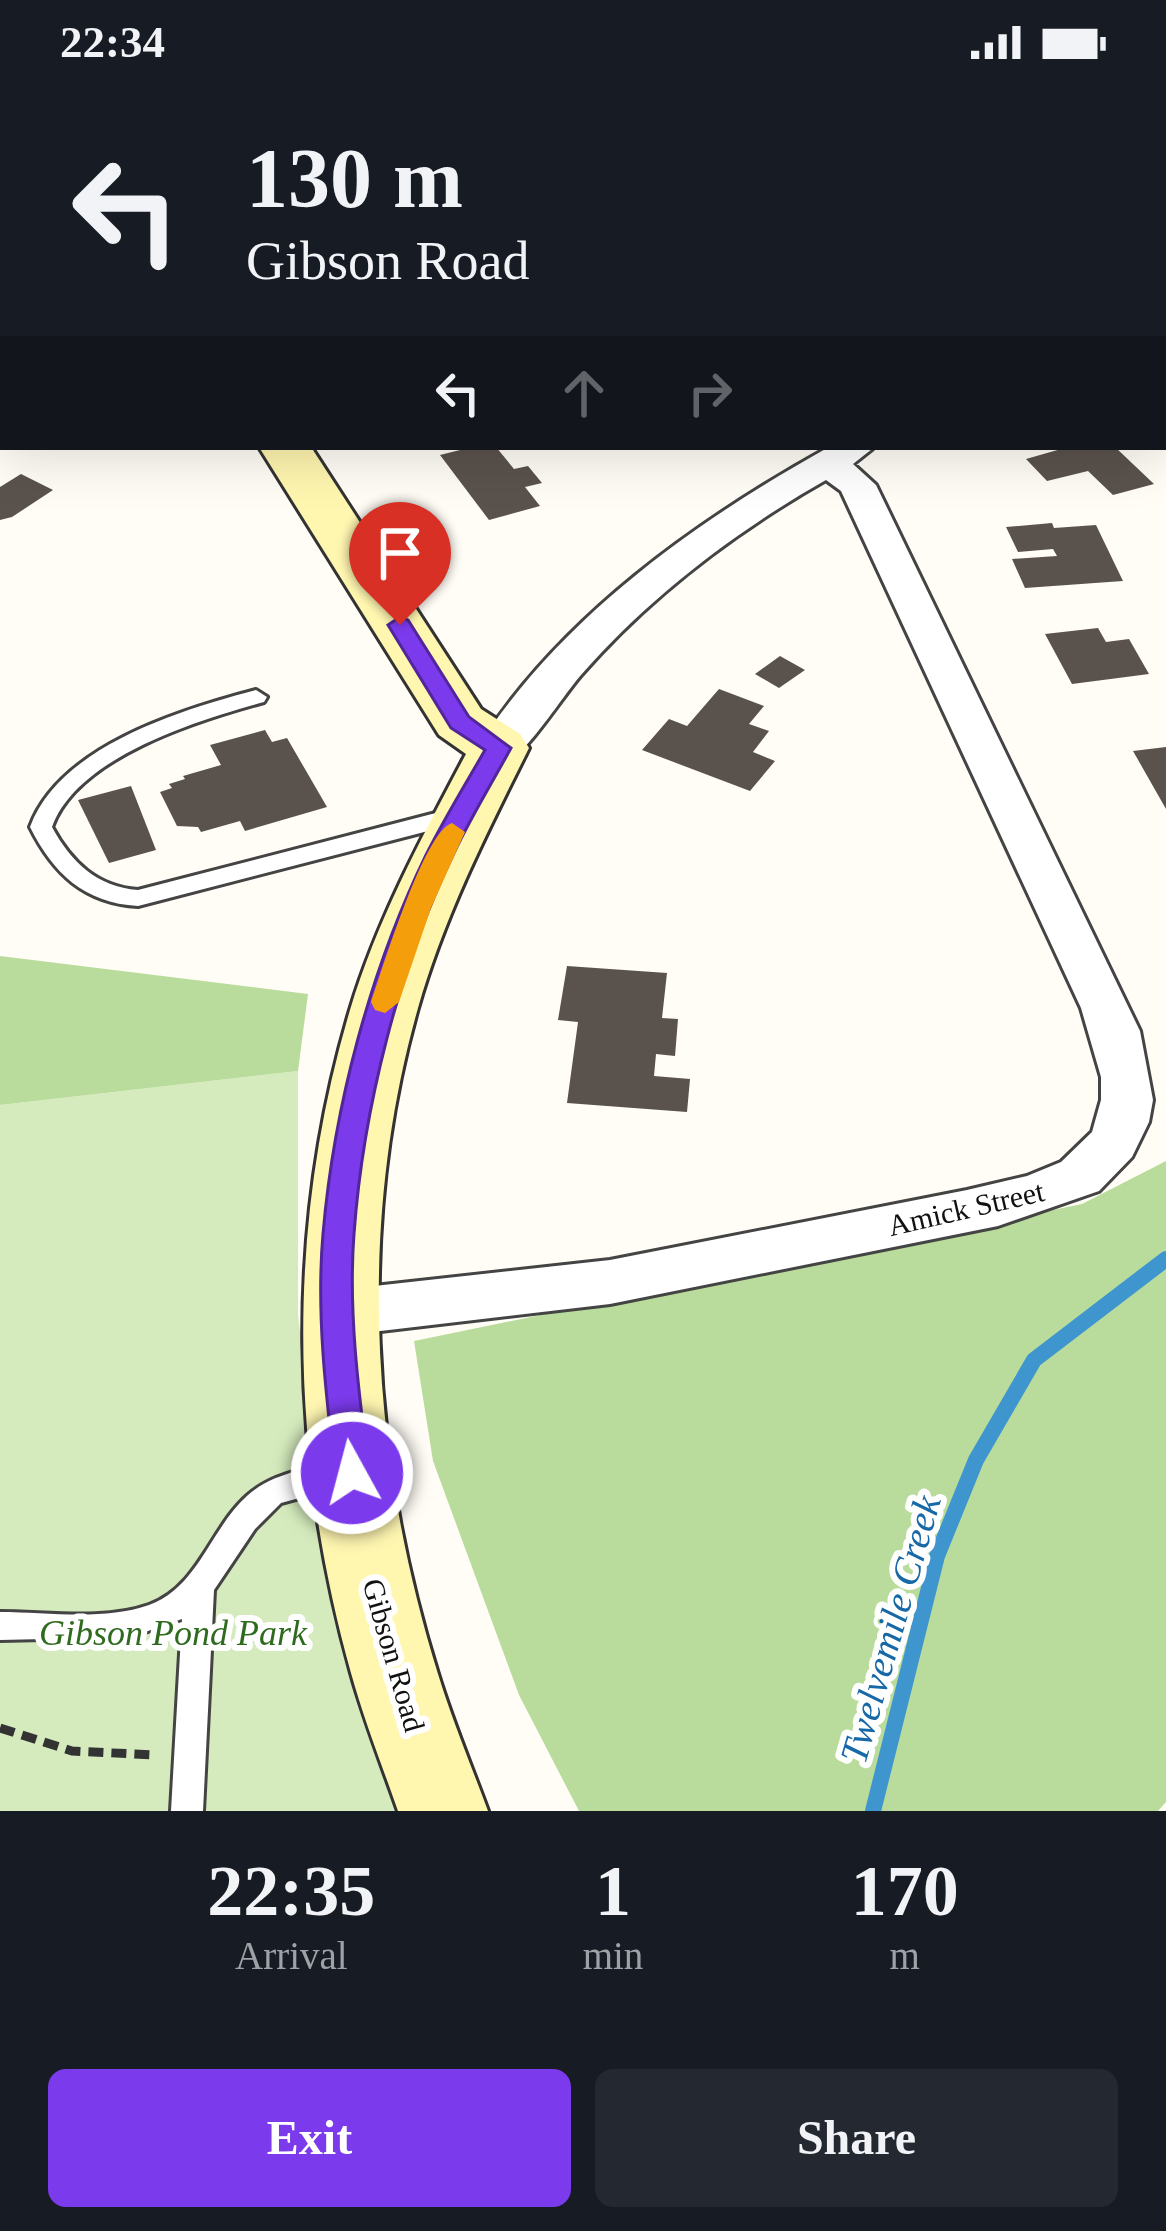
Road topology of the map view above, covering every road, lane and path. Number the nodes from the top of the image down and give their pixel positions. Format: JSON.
{"nodes":[{"id":1,"x":286,"y":450,"type":"edge"},
{"id":2,"x":842,"y":455,"type":"edge"},
{"id":3,"x":256,"y":697,"type":"dead end"},
{"id":4,"x":499,"y":748,"type":"junction"},
{"id":5,"x":461,"y":814,"type":"junction"},
{"id":6,"x":338,"y":1313,"type":"junction"},
{"id":7,"x":352,"y":1473,"type":"junction"},
{"id":8,"x":199,"y":1591,"type":"junction"},
{"id":9,"x":0,"y":1626,"type":"edge"},
{"id":10,"x":0,"y":1728,"type":"edge"},
{"id":11,"x":162,"y":1755,"type":"dead end"},
{"id":12,"x":187,"y":1811,"type":"edge"},
{"id":13,"x":443,"y":1811,"type":"edge"}],
"edges":[{"from":1,"to":4,"type":"street"},
{"from":2,"to":4,"type":"street"},
{"from":2,"to":6,"type":"street","name":"Amick Street"},
{"from":3,"to":5,"type":"lane"},
{"from":4,"to":5,"type":"street","name":"Gibson Road"},
{"from":5,"to":6,"type":"street","name":"Gibson Road"},
{"from":6,"to":7,"type":"street","name":"Gibson Road"},
{"from":7,"to":8,"type":"lane"},
{"from":7,"to":13,"type":"street","name":"Gibson Road"},
{"from":8,"to":9,"type":"lane"},
{"from":8,"to":12,"type":"lane"},
{"from":10,"to":11,"type":"path"}]}
